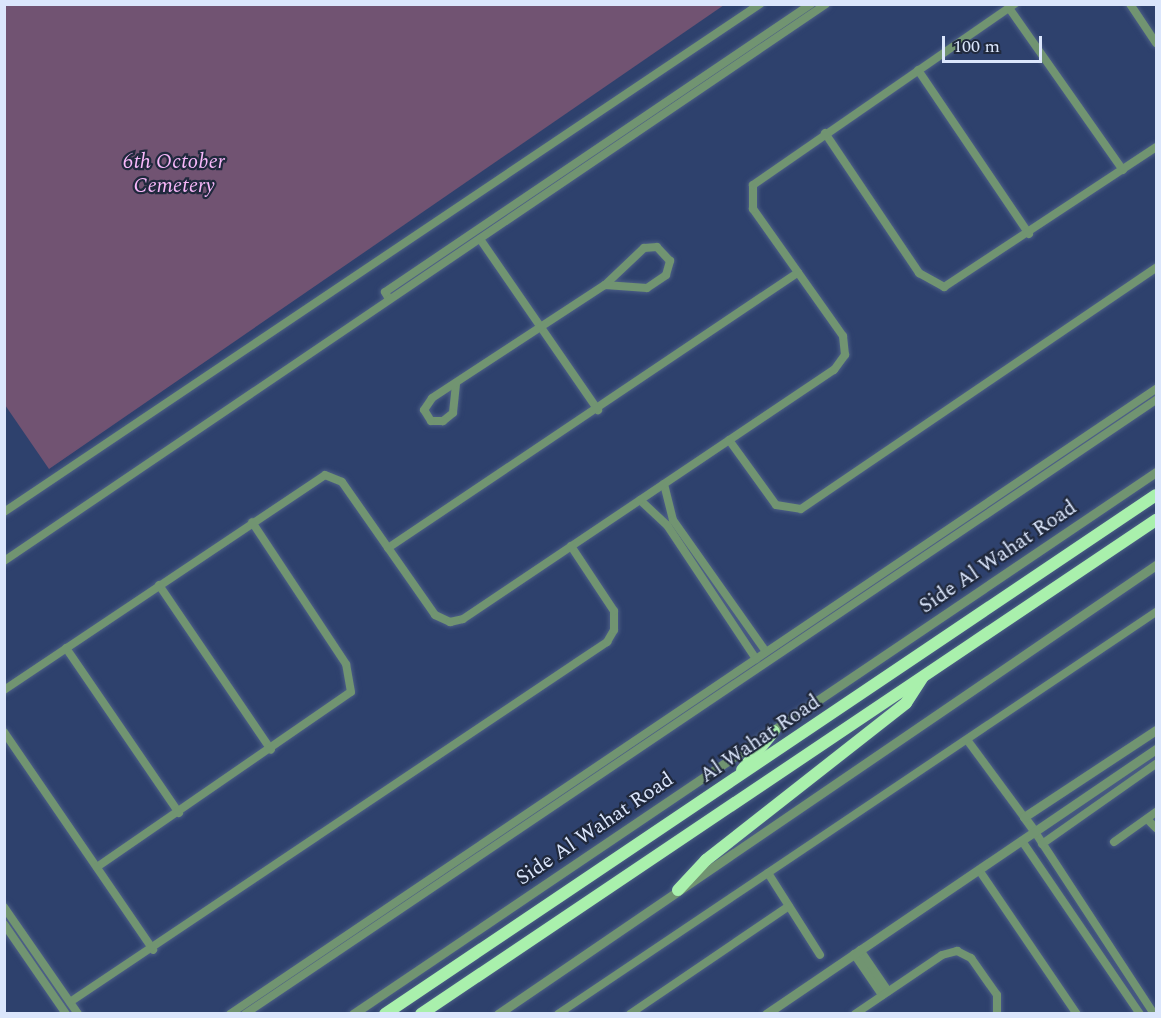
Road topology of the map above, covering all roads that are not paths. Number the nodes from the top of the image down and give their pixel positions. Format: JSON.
{"nodes":[{"id":1,"x":760,"y":4,"type":"edge"},
{"id":2,"x":811,"y":4,"type":"edge"},
{"id":3,"x":826,"y":4,"type":"edge"},
{"id":4,"x":1130,"y":4,"type":"edge"},
{"id":5,"x":1011,"y":6,"type":"edge"},
{"id":6,"x":1156,"y":43,"type":"edge"},
{"id":7,"x":918,"y":70,"type":"junction"},
{"id":8,"x":825,"y":133,"type":"junction"},
{"id":9,"x":1156,"y":147,"type":"edge"},
{"id":10,"x":601,"y":151,"type":"junction"},
{"id":11,"x":1123,"y":170,"type":"junction"},
{"id":12,"x":1029,"y":234,"type":"junction"},
{"id":13,"x":480,"y":239,"type":"junction"},
{"id":14,"x":1156,"y":268,"type":"edge"},
{"id":15,"x":798,"y":273,"type":"junction"},
{"id":16,"x":605,"y":285,"type":"junction"},
{"id":17,"x":387,"y":296,"type":"junction"},
{"id":18,"x":542,"y":328,"type":"junction"},
{"id":19,"x":456,"y":384,"type":"junction"},
{"id":20,"x":1156,"y":389,"type":"edge"},
{"id":21,"x":1156,"y":400,"type":"edge"},
{"id":22,"x":598,"y":410,"type":"junction"},
{"id":23,"x":729,"y":440,"type":"junction"},
{"id":24,"x":1156,"y":472,"type":"edge"},
{"id":25,"x":664,"y":484,"type":"junction"},
{"id":26,"x":1156,"y":495,"type":"edge"},
{"id":27,"x":995,"y":497,"type":"junction"},
{"id":28,"x":640,"y":500,"type":"junction"},
{"id":29,"x":1000,"y":506,"type":"junction"},
{"id":30,"x":4,"y":512,"type":"edge"},
{"id":31,"x":1123,"y":518,"type":"junction"},
{"id":32,"x":1156,"y":520,"type":"edge"},
{"id":33,"x":252,"y":522,"type":"junction"},
{"id":34,"x":1135,"y":534,"type":"junction"},
{"id":35,"x":571,"y":546,"type":"junction"},
{"id":36,"x":388,"y":548,"type":"junction"},
{"id":37,"x":4,"y":561,"type":"edge"},
{"id":38,"x":1156,"y":565,"type":"edge"},
{"id":39,"x":875,"y":578,"type":"junction"},
{"id":40,"x":159,"y":585,"type":"junction"},
{"id":41,"x":881,"y":586,"type":"junction"},
{"id":42,"x":1156,"y":612,"type":"edge"},
{"id":43,"x":66,"y":648,"type":"junction"},
{"id":44,"x":766,"y":652,"type":"junction"},
{"id":45,"x":756,"y":659,"type":"junction"},
{"id":46,"x":923,"y":676,"type":"junction"},
{"id":47,"x":4,"y":690,"type":"edge"},
{"id":48,"x":1156,"y":730,"type":"edge"},
{"id":49,"x":774,"y":731,"type":"junction"},
{"id":50,"x":4,"y":732,"type":"edge"},
{"id":51,"x":968,"y":741,"type":"junction"},
{"id":52,"x":1156,"y":749,"type":"edge"},
{"id":53,"x":271,"y":750,"type":"junction"},
{"id":54,"x":1156,"y":764,"type":"edge"},
{"id":55,"x":734,"y":780,"type":"junction"},
{"id":56,"x":1156,"y":812,"type":"edge"},
{"id":57,"x":178,"y":813,"type":"junction"},
{"id":58,"x":1024,"y":817,"type":"junction"},
{"id":59,"x":1147,"y":819,"type":"junction"},
{"id":60,"x":1156,"y":828,"type":"edge"},
{"id":61,"x":1035,"y":832,"type":"junction"},
{"id":62,"x":1022,"y":841,"type":"junction"},
{"id":63,"x":1114,"y":842,"type":"dead end"},
{"id":64,"x":1042,"y":844,"type":"junction"},
{"id":65,"x":97,"y":867,"type":"junction"},
{"id":66,"x":979,"y":870,"type":"junction"},
{"id":67,"x":768,"y":873,"type":"junction"},
{"id":68,"x":417,"y":886,"type":"junction"},
{"id":69,"x":678,"y":890,"type":"junction"},
{"id":70,"x":423,"y":895,"type":"junction"},
{"id":71,"x":789,"y":906,"type":"junction"},
{"id":72,"x":4,"y":907,"type":"edge"},
{"id":73,"x":4,"y":924,"type":"edge"},
{"id":74,"x":153,"y":950,"type":"junction"},
{"id":75,"x":857,"y":952,"type":"junction"},
{"id":76,"x":820,"y":955,"type":"dead end"},
{"id":77,"x":46,"y":966,"type":"junction"},
{"id":78,"x":38,"y":972,"type":"junction"},
{"id":79,"x":885,"y":993,"type":"junction"},
{"id":80,"x":70,"y":1002,"type":"junction"},
{"id":81,"x":503,"y":1012,"type":"edge"},
{"id":82,"x":1154,"y":1012,"type":"edge"},
{"id":83,"x":232,"y":1013,"type":"edge"},
{"id":84,"x":66,"y":1014,"type":"edge"},
{"id":85,"x":78,"y":1014,"type":"edge"},
{"id":86,"x":245,"y":1014,"type":"edge"},
{"id":87,"x":353,"y":1014,"type":"edge"},
{"id":88,"x":385,"y":1014,"type":"edge"},
{"id":89,"x":421,"y":1014,"type":"edge"},
{"id":90,"x":558,"y":1014,"type":"edge"},
{"id":91,"x":630,"y":1014,"type":"edge"},
{"id":92,"x":766,"y":1014,"type":"edge"},
{"id":93,"x":855,"y":1014,"type":"edge"},
{"id":94,"x":997,"y":1014,"type":"edge"},
{"id":95,"x":1077,"y":1014,"type":"edge"},
{"id":96,"x":1140,"y":1014,"type":"edge"}],
"edges":[{"from":1,"to":30,"type":"street"},
{"from":2,"to":10,"type":"street"},
{"from":3,"to":10,"type":"street"},
{"from":4,"to":6,"type":"street"},
{"from":5,"to":7,"type":"street"},
{"from":5,"to":11,"type":"street"},
{"from":7,"to":8,"type":"street"},
{"from":7,"to":12,"type":"street"},
{"from":8,"to":12,"type":"street"},
{"from":8,"to":15,"type":"street"},
{"from":9,"to":11,"type":"street"},
{"from":10,"to":13,"type":"street"},
{"from":10,"to":17,"type":"street"},
{"from":11,"to":12,"type":"street"},
{"from":13,"to":17,"type":"street"},
{"from":13,"to":18,"type":"street"},
{"from":14,"to":23,"type":"street"},
{"from":15,"to":22,"type":"street"},
{"from":15,"to":23,"type":"street"},
{"from":16,"to":16,"type":"street"},
{"from":16,"to":18,"type":"street"},
{"from":17,"to":37,"type":"street"},
{"from":18,"to":19,"type":"street"},
{"from":18,"to":22,"type":"street"},
{"from":19,"to":19,"type":"street"},
{"from":20,"to":27,"type":"street"},
{"from":21,"to":29,"type":"street"},
{"from":22,"to":36,"type":"street"},
{"from":23,"to":25,"type":"street"},
{"from":24,"to":49,"type":"street","name":"Side Al Wahat Road"},
{"from":25,"to":28,"type":"street"},
{"from":25,"to":44,"type":"street"},
{"from":26,"to":31,"type":"highway","name":"Al Wahat Road"},
{"from":27,"to":29,"type":"street"},
{"from":27,"to":39,"type":"street"},
{"from":28,"to":35,"type":"street"},
{"from":28,"to":45,"type":"street"},
{"from":29,"to":41,"type":"street"},
{"from":31,"to":34,"type":"highway"},
{"from":31,"to":55,"type":"highway","name":"Al Wahat Road"},
{"from":32,"to":34,"type":"highway","name":"Al Wahat Road"},
{"from":33,"to":36,"type":"street"},
{"from":33,"to":40,"type":"street"},
{"from":33,"to":53,"type":"street"},
{"from":34,"to":46,"type":"highway","name":"Al Wahat Road"},
{"from":35,"to":36,"type":"street"},
{"from":35,"to":74,"type":"street"},
{"from":38,"to":69,"type":"street"},
{"from":39,"to":41,"type":"street"},
{"from":39,"to":44,"type":"street"},
{"from":40,"to":43,"type":"street"},
{"from":40,"to":53,"type":"street"},
{"from":41,"to":70,"type":"street"},
{"from":42,"to":51,"type":"street"},
{"from":43,"to":47,"type":"street"},
{"from":43,"to":57,"type":"street"},
{"from":44,"to":45,"type":"street"},
{"from":45,"to":68,"type":"street"},
{"from":46,"to":69,"type":"highway"},
{"from":46,"to":89,"type":"highway","name":"Al Wahat Road"},
{"from":48,"to":58,"type":"street"},
{"from":49,"to":55,"type":"highway"},
{"from":49,"to":87,"type":"street","name":"Side Al Wahat Road"},
{"from":50,"to":65,"type":"street"},
{"from":51,"to":58,"type":"street"},
{"from":51,"to":67,"type":"street"},
{"from":52,"to":61,"type":"street"},
{"from":53,"to":57,"type":"street"},
{"from":54,"to":64,"type":"street"},
{"from":55,"to":88,"type":"highway","name":"Al Wahat Road"},
{"from":56,"to":59,"type":"street"},
{"from":57,"to":65,"type":"street"},
{"from":58,"to":61,"type":"street"},
{"from":59,"to":60,"type":"street"},
{"from":59,"to":63,"type":"street"},
{"from":61,"to":62,"type":"street"},
{"from":61,"to":64,"type":"street"},
{"from":62,"to":66,"type":"street"},
{"from":62,"to":96,"type":"street"},
{"from":64,"to":82,"type":"street"},
{"from":65,"to":74,"type":"street"},
{"from":66,"to":75,"type":"street"},
{"from":66,"to":95,"type":"street"},
{"from":67,"to":71,"type":"street"},
{"from":67,"to":90,"type":"street"},
{"from":68,"to":70,"type":"street"},
{"from":68,"to":83,"type":"street"},
{"from":69,"to":81,"type":"street"},
{"from":70,"to":86,"type":"street"},
{"from":71,"to":76,"type":"street"},
{"from":71,"to":91,"type":"street"},
{"from":72,"to":77,"type":"street"},
{"from":73,"to":78,"type":"street"},
{"from":74,"to":80,"type":"street"},
{"from":75,"to":79,"type":"street"},
{"from":75,"to":92,"type":"street"},
{"from":77,"to":78,"type":"street"},
{"from":77,"to":80,"type":"street"},
{"from":78,"to":84,"type":"street"},
{"from":79,"to":93,"type":"street"},
{"from":79,"to":94,"type":"street"},
{"from":80,"to":85,"type":"street"}]}
